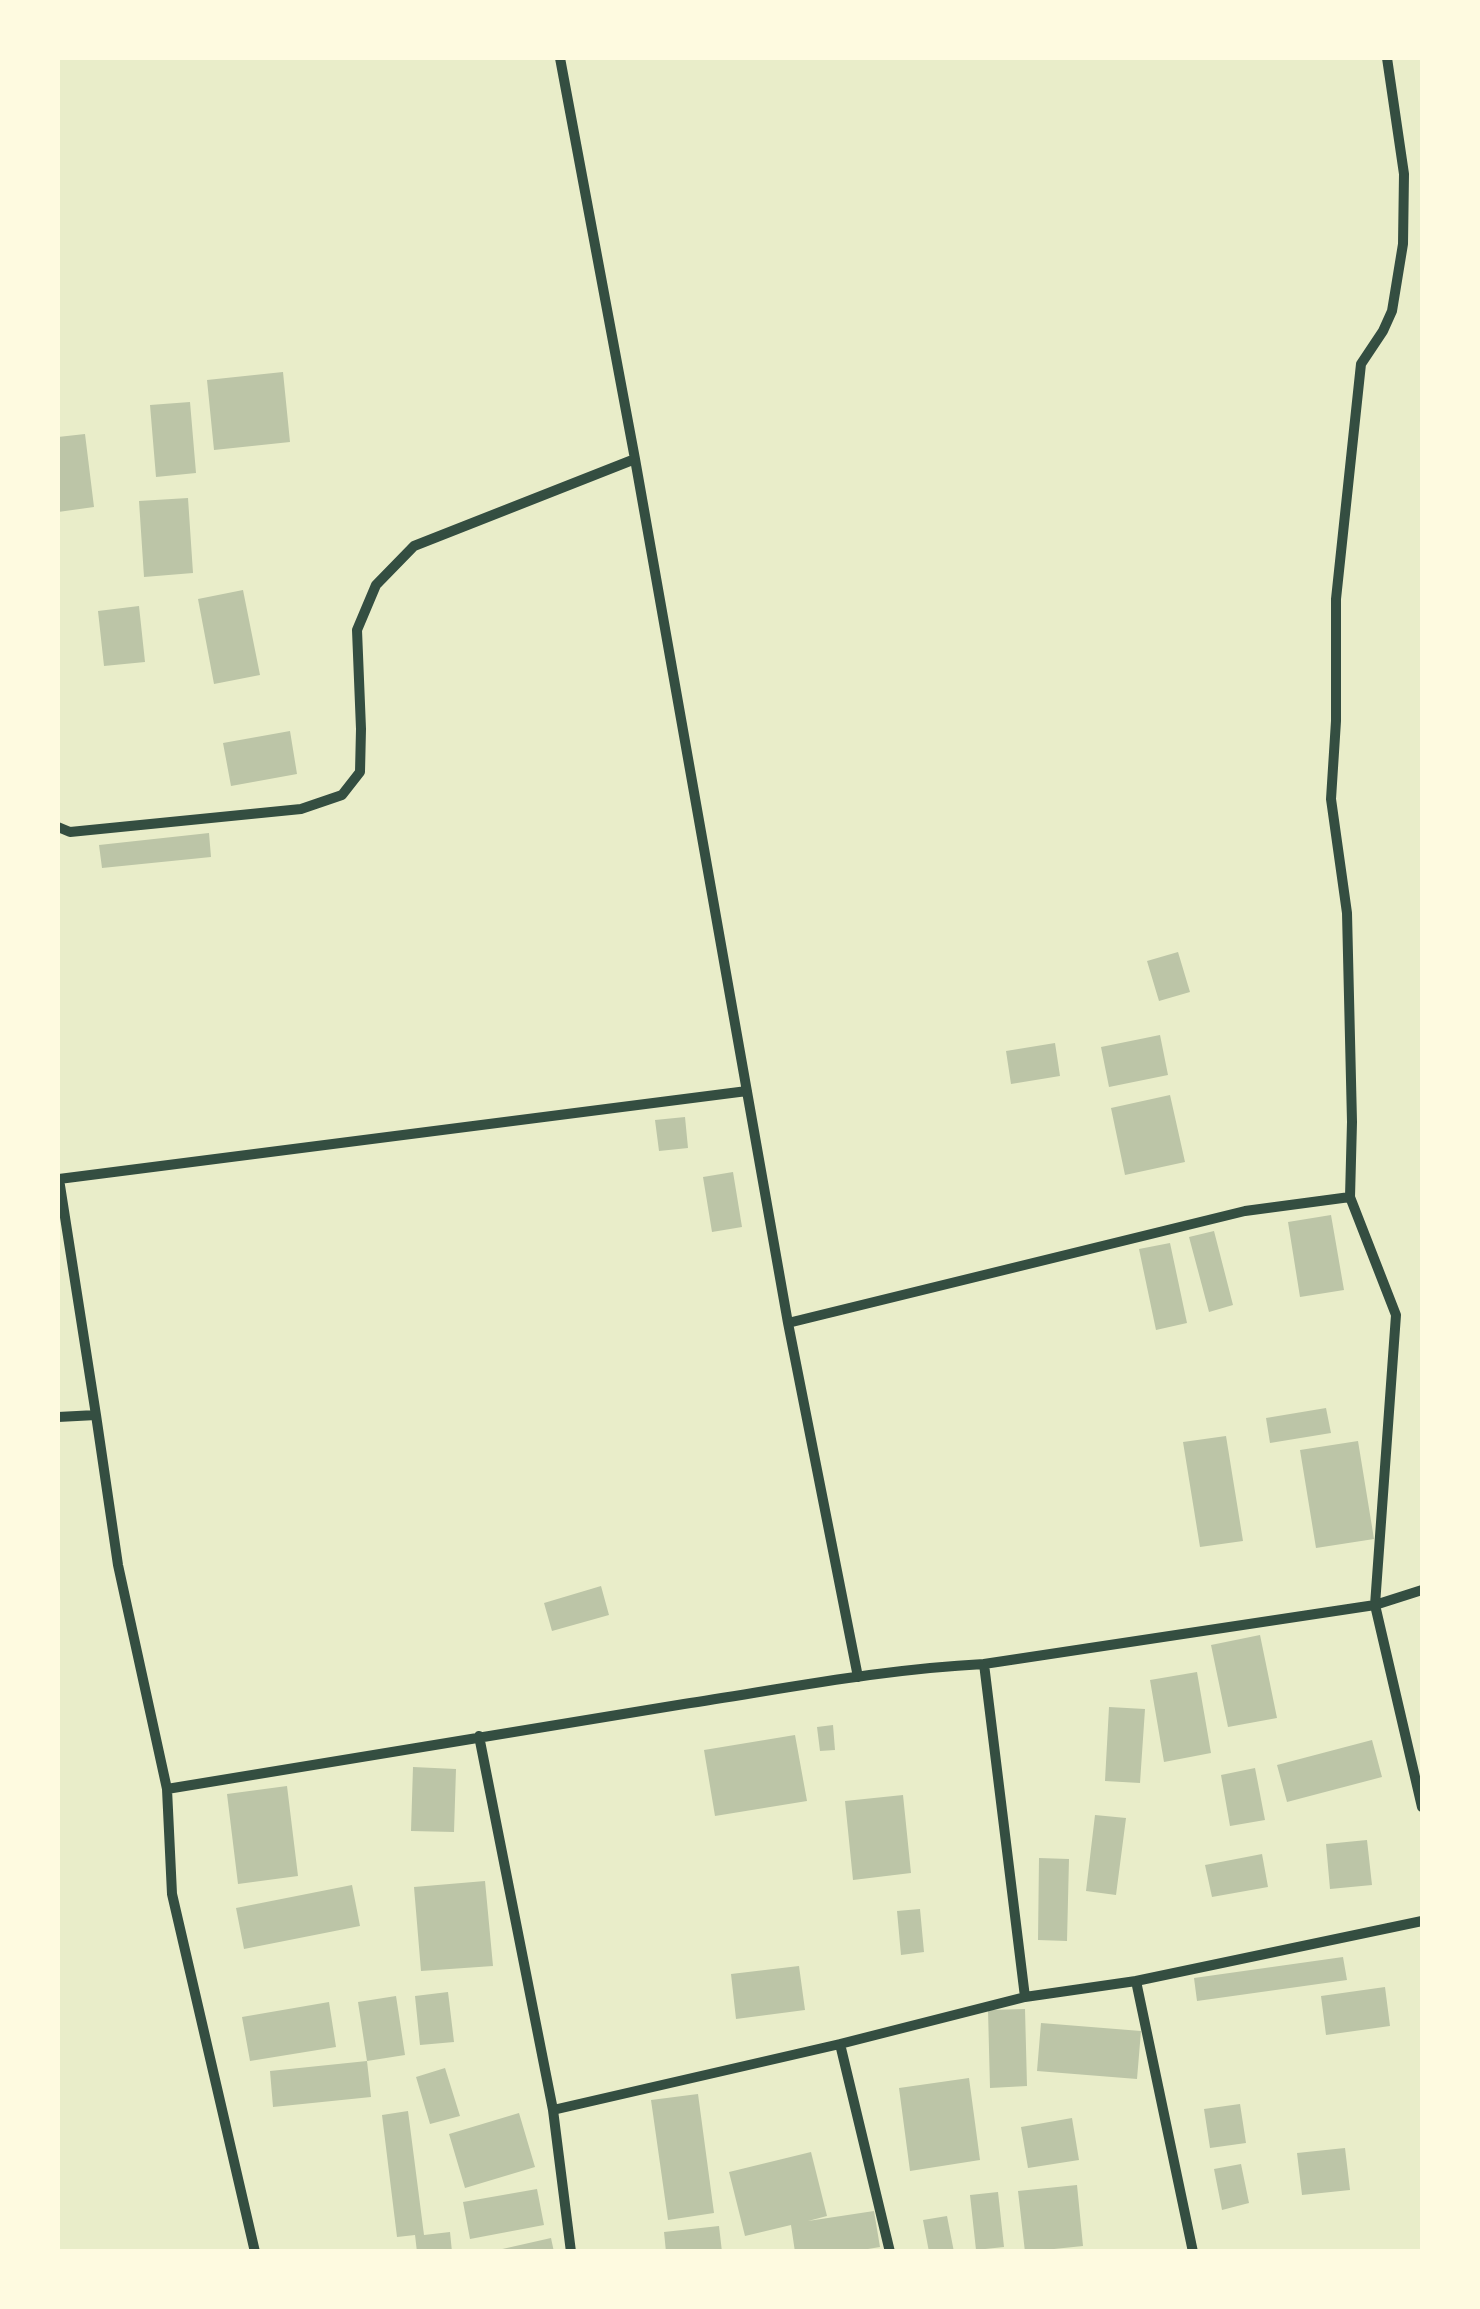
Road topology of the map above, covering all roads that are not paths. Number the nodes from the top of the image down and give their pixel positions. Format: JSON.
{"nodes":[{"id":1,"x":560,"y":58,"type":"edge"},
{"id":2,"x":1387,"y":58,"type":"edge"},
{"id":3,"x":635,"y":458,"type":"junction"},
{"id":4,"x":58,"y":827,"type":"edge"},
{"id":5,"x":747,"y":1091,"type":"junction"},
{"id":6,"x":58,"y":1179,"type":"edge"},
{"id":7,"x":1350,"y":1197,"type":"junction"},
{"id":8,"x":788,"y":1322,"type":"junction"},
{"id":9,"x":96,"y":1414,"type":"junction"},
{"id":10,"x":58,"y":1417,"type":"edge"},
{"id":11,"x":1422,"y":1590,"type":"edge"},
{"id":12,"x":1375,"y":1605,"type":"junction"},
{"id":13,"x":984,"y":1664,"type":"junction"},
{"id":14,"x":858,"y":1677,"type":"junction"},
{"id":15,"x":479,"y":1736,"type":"junction"},
{"id":16,"x":168,"y":1789,"type":"junction"},
{"id":17,"x":1422,"y":1807,"type":"edge"},
{"id":18,"x":1422,"y":1922,"type":"edge"},
{"id":19,"x":1136,"y":1981,"type":"junction"},
{"id":20,"x":1026,"y":1997,"type":"junction"},
{"id":21,"x":840,"y":2044,"type":"junction"},
{"id":22,"x":553,"y":2110,"type":"junction"},
{"id":23,"x":255,"y":2252,"type":"edge"},
{"id":24,"x":572,"y":2252,"type":"edge"},
{"id":25,"x":890,"y":2252,"type":"edge"},
{"id":26,"x":1193,"y":2252,"type":"edge"}],
"edges":[{"from":1,"to":3,"type":"street"},
{"from":2,"to":7,"type":"street"},
{"from":3,"to":4,"type":"street"},
{"from":3,"to":5,"type":"street"},
{"from":5,"to":6,"type":"street"},
{"from":5,"to":8,"type":"street"},
{"from":6,"to":9,"type":"street"},
{"from":7,"to":8,"type":"street"},
{"from":7,"to":12,"type":"street"},
{"from":8,"to":14,"type":"street"},
{"from":9,"to":10,"type":"street"},
{"from":9,"to":16,"type":"street"},
{"from":11,"to":12,"type":"street"},
{"from":12,"to":13,"type":"street"},
{"from":12,"to":17,"type":"street"},
{"from":13,"to":14,"type":"street"},
{"from":13,"to":20,"type":"street"},
{"from":14,"to":15,"type":"street"},
{"from":15,"to":16,"type":"street"},
{"from":15,"to":22,"type":"street"},
{"from":16,"to":23,"type":"street"},
{"from":18,"to":19,"type":"street"},
{"from":19,"to":20,"type":"street"},
{"from":19,"to":26,"type":"street"},
{"from":20,"to":21,"type":"street"},
{"from":21,"to":22,"type":"street"},
{"from":21,"to":25,"type":"street"},
{"from":22,"to":24,"type":"street"}]}
